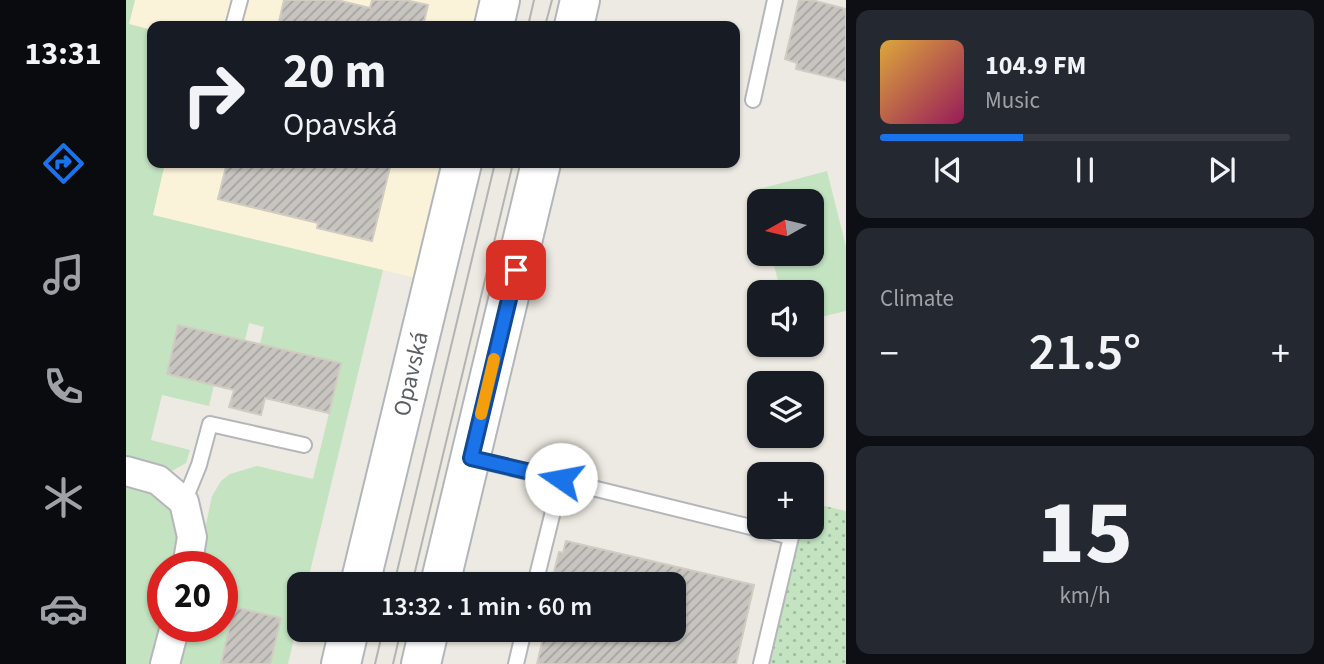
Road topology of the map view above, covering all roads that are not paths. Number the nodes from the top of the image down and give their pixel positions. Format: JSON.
{"nodes":[{"id":1,"x":240,"y":0,"type":"edge"},
{"id":2,"x":500,"y":0,"type":"edge"},
{"id":3,"x":580,"y":0,"type":"edge"},
{"id":4,"x":775,"y":0,"type":"edge"},
{"id":5,"x":234,"y":21,"type":"edge"},
{"id":6,"x":495,"y":21,"type":"edge"},
{"id":7,"x":575,"y":21,"type":"edge"},
{"id":8,"x":753,"y":100,"type":"dead end"},
{"id":9,"x":461,"y":168,"type":"edge"},
{"id":10,"x":540,"y":168,"type":"edge"},
{"id":11,"x":304,"y":445,"type":"dead end"},
{"id":12,"x":471,"y":458,"type":"junction"},
{"id":13,"x":126,"y":471,"type":"edge"},
{"id":14,"x":561,"y":479,"type":"junction"},
{"id":15,"x":184,"y":502,"type":"junction"},
{"id":16,"x":190,"y":551,"type":"edge"},
{"id":17,"x":363,"y":572,"type":"edge"},
{"id":18,"x":443,"y":572,"type":"edge"},
{"id":19,"x":538,"y":572,"type":"edge"},
{"id":20,"x":170,"y":642,"type":"edge"},
{"id":21,"x":346,"y":642,"type":"edge"},
{"id":22,"x":426,"y":642,"type":"edge"},
{"id":23,"x":521,"y":642,"type":"edge"},
{"id":24,"x":165,"y":664,"type":"edge"},
{"id":25,"x":341,"y":664,"type":"edge"},
{"id":26,"x":421,"y":664,"type":"edge"},
{"id":27,"x":516,"y":664,"type":"edge"},
{"id":28,"x":761,"y":664,"type":"edge"}],
"edges":[{"from":1,"to":5,"type":"lane"},
{"from":2,"to":6,"type":"main road"},
{"from":3,"to":7,"type":"main road"},
{"from":4,"to":8,"type":"lane"},
{"from":9,"to":17,"type":"main road","name":"Opavská"},
{"from":10,"to":12,"type":"main road"},
{"from":11,"to":15,"type":"lane"},
{"from":12,"to":14,"type":"lane"},
{"from":12,"to":18,"type":"main road"},
{"from":13,"to":15,"type":"street"},
{"from":14,"to":19,"type":"lane"},
{"from":14,"to":28,"type":"lane"},
{"from":15,"to":16,"type":"street"},
{"from":20,"to":24,"type":"street"},
{"from":21,"to":25,"type":"main road"},
{"from":22,"to":26,"type":"main road"},
{"from":23,"to":27,"type":"lane"}]}
